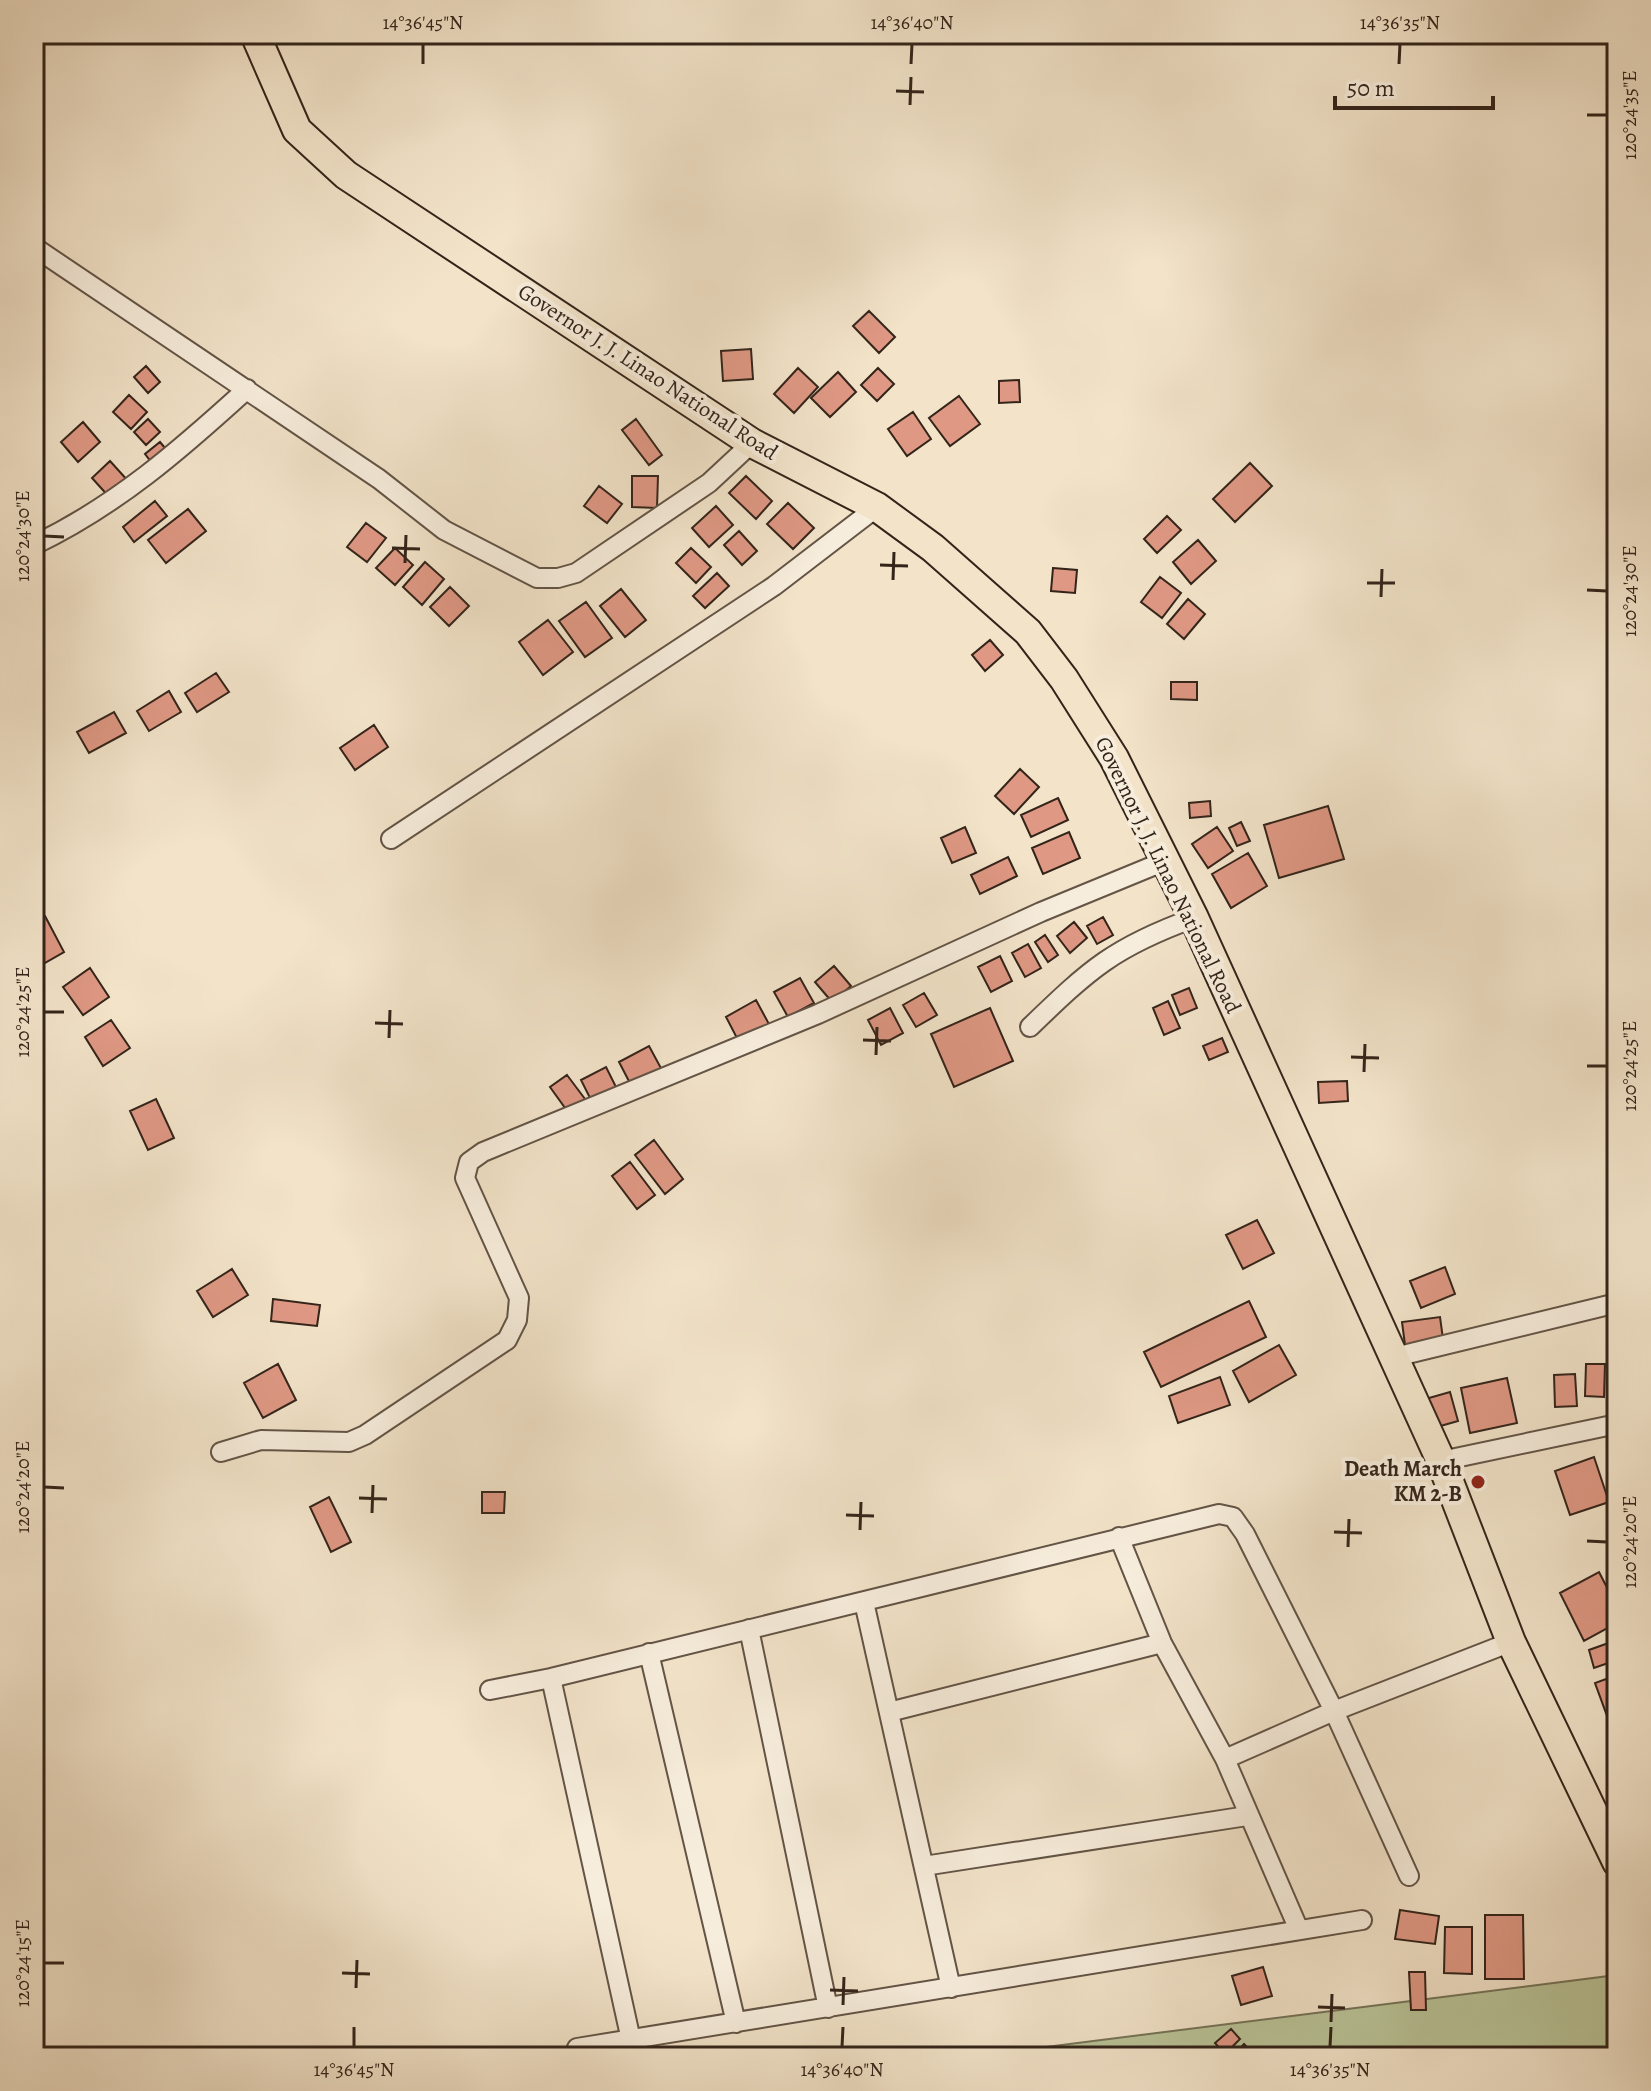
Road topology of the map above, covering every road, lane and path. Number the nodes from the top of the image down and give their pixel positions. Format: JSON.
{"nodes":[{"id":1,"x":255,"y":34,"type":"edge"},
{"id":2,"x":34,"y":247,"type":"edge"},
{"id":3,"x":247,"y":389,"type":"junction"},
{"id":4,"x":752,"y":443,"type":"junction"},
{"id":5,"x":877,"y":507,"type":"junction"},
{"id":6,"x":34,"y":545,"type":"edge"},
{"id":7,"x":391,"y":839,"type":"dead end"},
{"id":8,"x":1165,"y":861,"type":"junction"},
{"id":9,"x":1194,"y":918,"type":"junction"},
{"id":10,"x":1030,"y":1027,"type":"dead end"},
{"id":11,"x":1617,"y":1303,"type":"edge"},
{"id":12,"x":1395,"y":1357,"type":"junction"},
{"id":13,"x":1615,"y":1430,"type":"edge"},
{"id":14,"x":221,"y":1452,"type":"dead end"},
{"id":15,"x":1441,"y":1461,"type":"junction"},
{"id":16,"x":1119,"y":1537,"type":"junction"},
{"id":17,"x":864,"y":1602,"type":"junction"},
{"id":18,"x":749,"y":1629,"type":"junction"},
{"id":19,"x":1511,"y":1642,"type":"junction"},
{"id":20,"x":1162,"y":1643,"type":"junction"},
{"id":21,"x":649,"y":1653,"type":"junction"},
{"id":22,"x":551,"y":1678,"type":"junction"},
{"id":23,"x":490,"y":1690,"type":"dead end"},
{"id":24,"x":1334,"y":1711,"type":"junction"},
{"id":25,"x":889,"y":1712,"type":"junction"},
{"id":26,"x":1225,"y":1759,"type":"junction"},
{"id":27,"x":1247,"y":1816,"type":"junction"},
{"id":28,"x":1617,"y":1862,"type":"edge"},
{"id":29,"x":924,"y":1866,"type":"junction"},
{"id":30,"x":1409,"y":1876,"type":"dead end"},
{"id":31,"x":1362,"y":1920,"type":"dead end"},
{"id":32,"x":1299,"y":1930,"type":"junction"},
{"id":33,"x":951,"y":1988,"type":"junction"},
{"id":34,"x":828,"y":2008,"type":"junction"},
{"id":35,"x":736,"y":2023,"type":"junction"},
{"id":36,"x":631,"y":2040,"type":"junction"},
{"id":37,"x":577,"y":2048,"type":"dead end"}],
"edges":[{"from":1,"to":4,"type":"main road","name":"Governor J. J. Linao National Road"},
{"from":2,"to":3,"type":"street"},
{"from":3,"to":4,"type":"street"},
{"from":3,"to":6,"type":"street"},
{"from":4,"to":5,"type":"main road","name":"Governor J. J. Linao National Road"},
{"from":5,"to":7,"type":"street"},
{"from":5,"to":8,"type":"main road","name":"Governor J. J. Linao National Road"},
{"from":8,"to":9,"type":"main road","name":"Governor J. J. Linao National Road"},
{"from":8,"to":14,"type":"street"},
{"from":9,"to":10,"type":"street"},
{"from":9,"to":12,"type":"main road","name":"Governor J. J. Linao National Road"},
{"from":11,"to":12,"type":"street"},
{"from":12,"to":15,"type":"main road","name":"Governor J. J. Linao National Road"},
{"from":13,"to":15,"type":"street"},
{"from":15,"to":19,"type":"main road","name":"Governor J. J. Linao National Road"},
{"from":16,"to":17,"type":"street"},
{"from":16,"to":20,"type":"street"},
{"from":16,"to":24,"type":"street"},
{"from":17,"to":18,"type":"street"},
{"from":17,"to":25,"type":"street"},
{"from":18,"to":21,"type":"street"},
{"from":18,"to":34,"type":"street"},
{"from":19,"to":24,"type":"street"},
{"from":19,"to":28,"type":"main road","name":"Governor J. J. Linao National Road"},
{"from":20,"to":25,"type":"street"},
{"from":20,"to":26,"type":"street"},
{"from":21,"to":22,"type":"street"},
{"from":21,"to":35,"type":"street"},
{"from":22,"to":23,"type":"street"},
{"from":22,"to":36,"type":"street"},
{"from":24,"to":26,"type":"street"},
{"from":24,"to":30,"type":"street"},
{"from":25,"to":29,"type":"street"},
{"from":26,"to":27,"type":"street"},
{"from":27,"to":29,"type":"street"},
{"from":27,"to":32,"type":"street"},
{"from":29,"to":33,"type":"street"},
{"from":31,"to":32,"type":"street"},
{"from":32,"to":33,"type":"street"},
{"from":33,"to":34,"type":"street"},
{"from":34,"to":35,"type":"street"},
{"from":35,"to":36,"type":"street"},
{"from":36,"to":37,"type":"street"}]}
